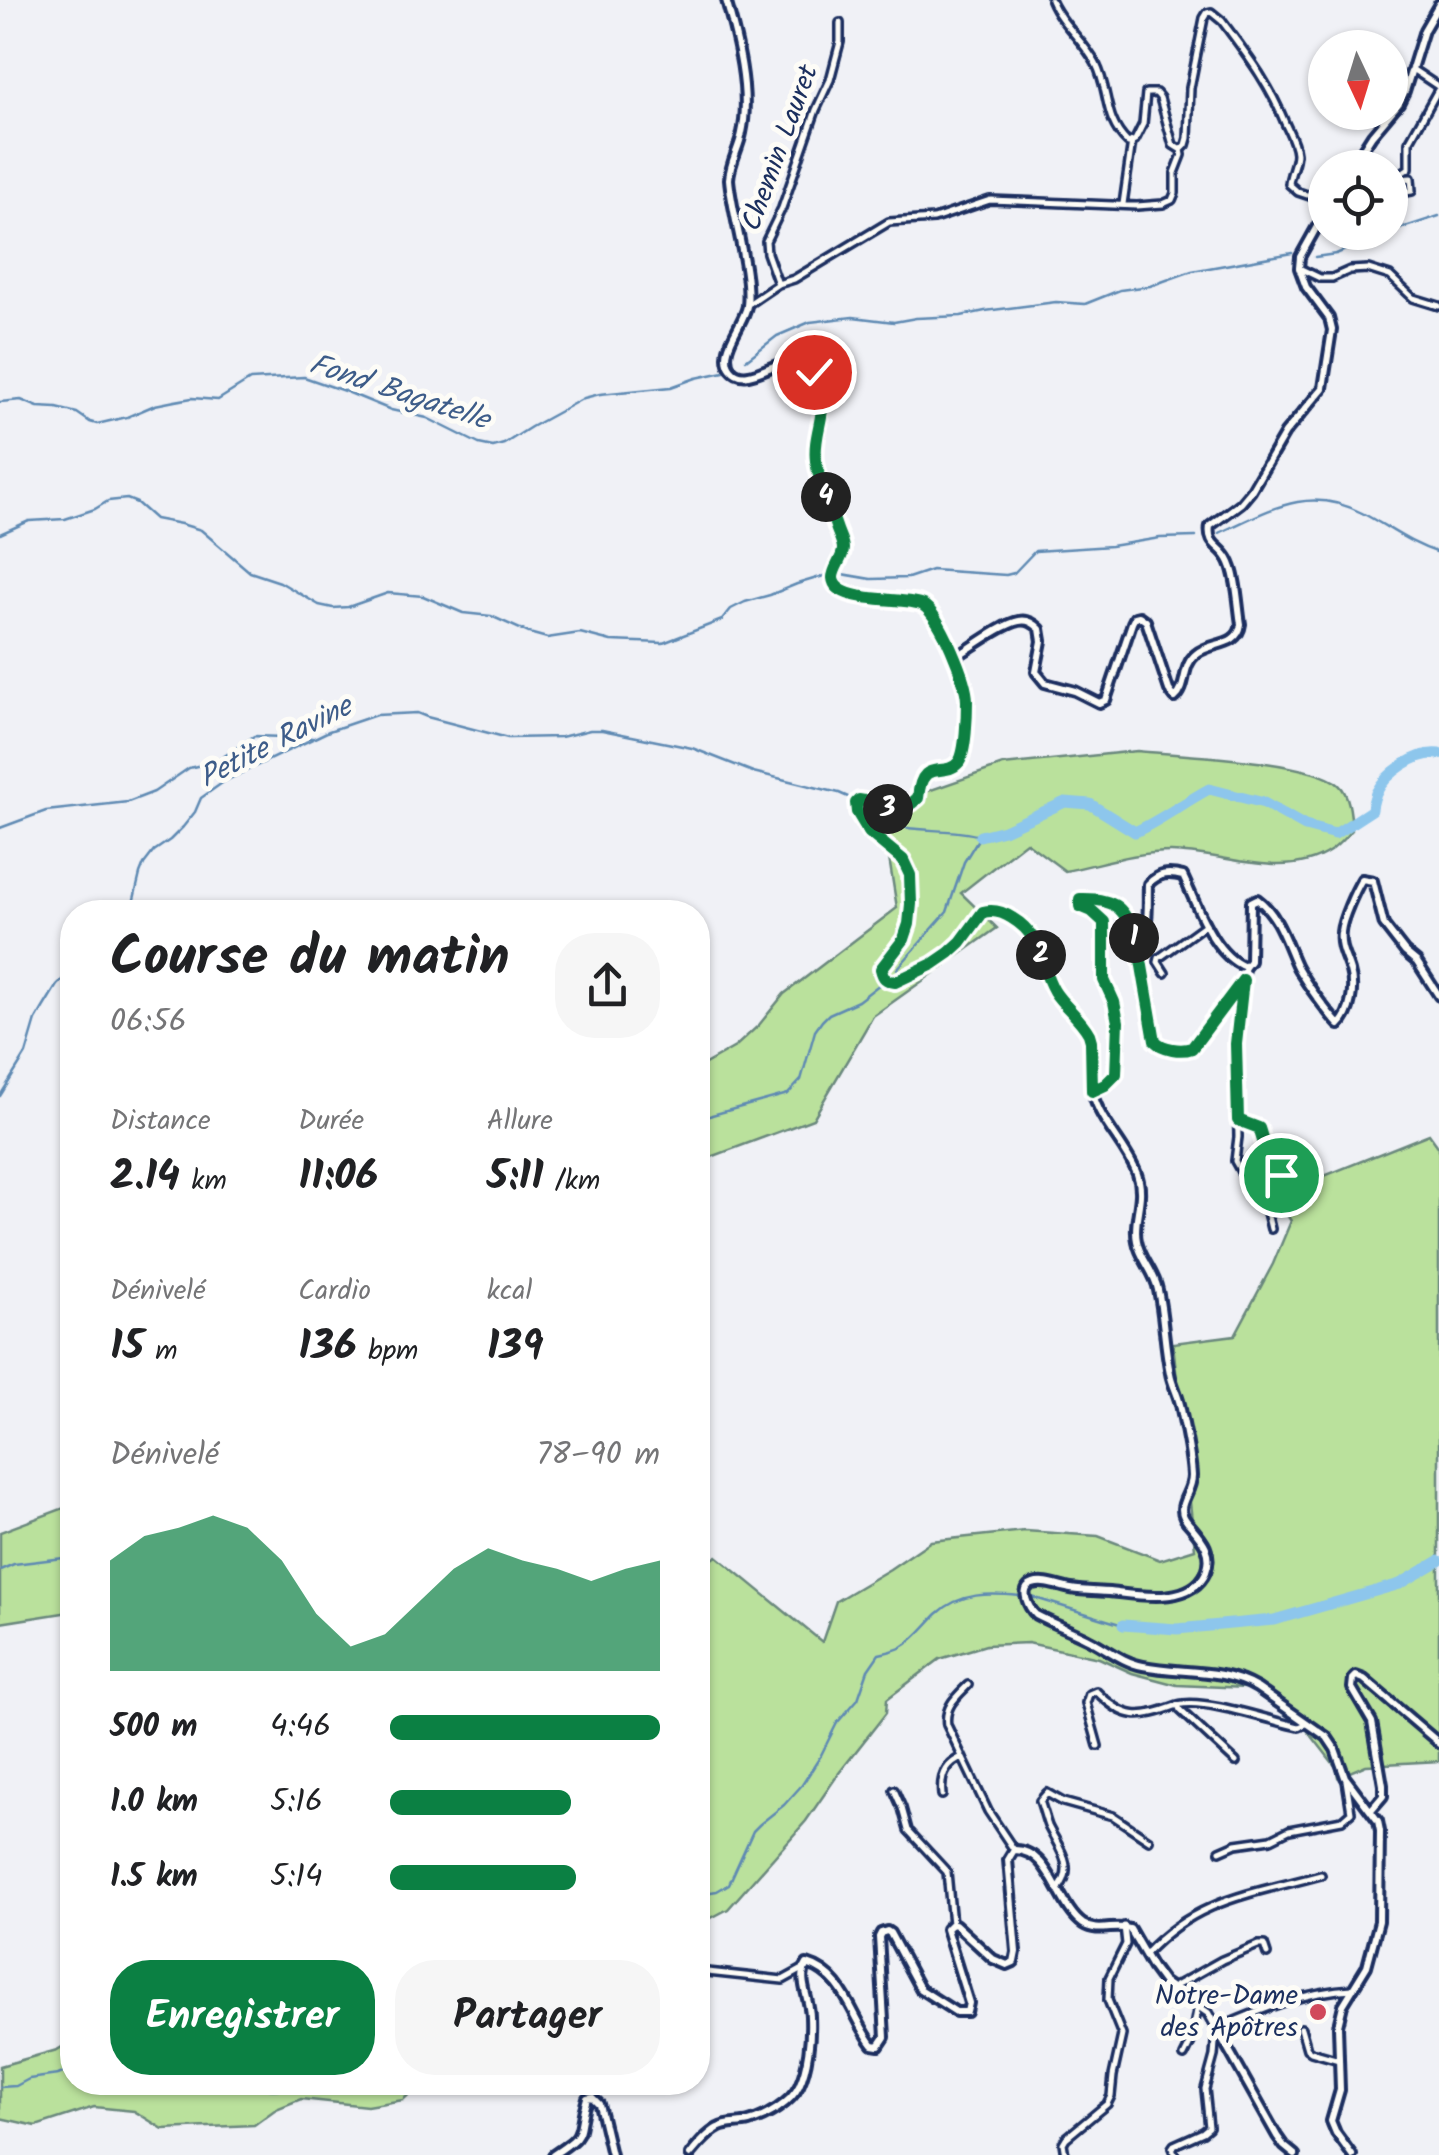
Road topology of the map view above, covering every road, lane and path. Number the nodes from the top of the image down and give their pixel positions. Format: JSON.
{"nodes":[{"id":1,"x":726,"y":0,"type":"edge"},
{"id":2,"x":1051,"y":0,"type":"edge"},
{"id":3,"x":1439,"y":4,"type":"edge"},
{"id":4,"x":840,"y":24,"type":"dead end"},
{"id":5,"x":1412,"y":68,"type":"junction"},
{"id":6,"x":1439,"y":87,"type":"edge"},
{"id":7,"x":1132,"y":141,"type":"junction"},
{"id":8,"x":1181,"y":150,"type":"junction"},
{"id":9,"x":1363,"y":150,"type":"edge"},
{"id":10,"x":1408,"y":169,"type":"edge"},
{"id":11,"x":1308,"y":195,"type":"edge"},
{"id":12,"x":1123,"y":204,"type":"junction"},
{"id":13,"x":1308,"y":243,"type":"edge"},
{"id":14,"x":1299,"y":268,"type":"junction"},
{"id":15,"x":778,"y":284,"type":"junction"},
{"id":16,"x":747,"y":305,"type":"junction"},
{"id":17,"x":1439,"y":306,"type":"edge"},
{"id":18,"x":954,"y":658,"type":"junction"},
{"id":19,"x":1206,"y":924,"type":"junction"},
{"id":20,"x":1138,"y":943,"type":"junction"},
{"id":21,"x":1244,"y":967,"type":"junction"},
{"id":22,"x":1165,"y":973,"type":"dead end"},
{"id":23,"x":1243,"y":980,"type":"junction"},
{"id":24,"x":1439,"y":996,"type":"edge"},
{"id":25,"x":1092,"y":1091,"type":"junction"},
{"id":26,"x":1238,"y":1120,"type":"junction"},
{"id":27,"x":1302,"y":1181,"type":"dead end"},
{"id":28,"x":1271,"y":1229,"type":"dead end"},
{"id":29,"x":968,"y":1685,"type":"dead end"},
{"id":30,"x":1178,"y":1705,"type":"junction"},
{"id":31,"x":1308,"y":1722,"type":"junction"},
{"id":32,"x":1439,"y":1743,"type":"edge"},
{"id":33,"x":1098,"y":1746,"type":"dead end"},
{"id":34,"x":962,"y":1757,"type":"junction"},
{"id":35,"x":1236,"y":1762,"type":"dead end"},
{"id":36,"x":1346,"y":1777,"type":"junction"},
{"id":37,"x":894,"y":1790,"type":"dead end"},
{"id":38,"x":942,"y":1795,"type":"dead end"},
{"id":39,"x":1371,"y":1810,"type":"junction"},
{"id":40,"x":1149,"y":1840,"type":"dead end"},
{"id":41,"x":1014,"y":1850,"type":"junction"},
{"id":42,"x":1220,"y":1851,"type":"dead end"},
{"id":43,"x":1321,"y":1876,"type":"dead end"},
{"id":44,"x":1058,"y":1889,"type":"junction"},
{"id":45,"x":952,"y":1924,"type":"junction"},
{"id":46,"x":1124,"y":1926,"type":"junction"},
{"id":47,"x":1145,"y":1954,"type":"junction"},
{"id":48,"x":1268,"y":1954,"type":"dead end"},
{"id":49,"x":803,"y":1969,"type":"junction"},
{"id":50,"x":710,"y":1971,"type":"edge"},
{"id":51,"x":1172,"y":1988,"type":"junction"},
{"id":52,"x":1354,"y":1989,"type":"junction"},
{"id":53,"x":1198,"y":2005,"type":"junction"},
{"id":54,"x":1301,"y":2028,"type":"dead end"},
{"id":55,"x":1216,"y":2029,"type":"junction"},
{"id":56,"x":1184,"y":2056,"type":"dead end"},
{"id":57,"x":1339,"y":2060,"type":"junction"},
{"id":58,"x":552,"y":2155,"type":"edge"},
{"id":59,"x":611,"y":2155,"type":"edge"},
{"id":60,"x":690,"y":2155,"type":"edge"},
{"id":61,"x":1065,"y":2155,"type":"edge"},
{"id":62,"x":1174,"y":2155,"type":"edge"},
{"id":63,"x":1295,"y":2155,"type":"edge"},
{"id":64,"x":1352,"y":2155,"type":"edge"}],
"edges":[{"from":1,"to":16,"type":"main road"},
{"from":2,"to":7,"type":"street"},
{"from":3,"to":5,"type":"main road"},
{"from":4,"to":15,"type":"street","name":"Chemin Lauret"},
{"from":5,"to":6,"type":"street"},
{"from":5,"to":9,"type":"main road"},
{"from":6,"to":10,"type":"street"},
{"from":7,"to":8,"type":"street"},
{"from":7,"to":12,"type":"street"},
{"from":8,"to":11,"type":"street"},
{"from":8,"to":12,"type":"street"},
{"from":12,"to":15,"type":"street"},
{"from":13,"to":14,"type":"main road"},
{"from":14,"to":17,"type":"street"},
{"from":14,"to":18,"type":"main road"},
{"from":15,"to":16,"type":"street"},
{"from":16,"to":18,"type":"main road"},
{"from":18,"to":25,"type":"main road"},
{"from":19,"to":20,"type":"main road"},
{"from":19,"to":21,"type":"main road"},
{"from":19,"to":22,"type":"street"},
{"from":20,"to":23,"type":"street"},
{"from":20,"to":25,"type":"main road"},
{"from":21,"to":23,"type":"street"},
{"from":21,"to":24,"type":"main road"},
{"from":23,"to":26,"type":"street"},
{"from":25,"to":31,"type":"main road"},
{"from":26,"to":27,"type":"street"},
{"from":26,"to":28,"type":"street"},
{"from":29,"to":34,"type":"street"},
{"from":30,"to":31,"type":"street"},
{"from":30,"to":33,"type":"street"},
{"from":30,"to":35,"type":"street"},
{"from":31,"to":36,"type":"main road"},
{"from":32,"to":39,"type":"main road"},
{"from":34,"to":38,"type":"street"},
{"from":34,"to":41,"type":"street"},
{"from":36,"to":39,"type":"main road"},
{"from":36,"to":42,"type":"street"},
{"from":37,"to":45,"type":"street"},
{"from":39,"to":52,"type":"main road"},
{"from":40,"to":44,"type":"street"},
{"from":41,"to":44,"type":"main road"},
{"from":41,"to":45,"type":"main road"},
{"from":43,"to":47,"type":"street"},
{"from":44,"to":46,"type":"main road"},
{"from":45,"to":49,"type":"main road"},
{"from":46,"to":47,"type":"main road"},
{"from":46,"to":61,"type":"street"},
{"from":47,"to":51,"type":"main road"},
{"from":48,"to":51,"type":"street"},
{"from":49,"to":50,"type":"street"},
{"from":49,"to":60,"type":"main road"},
{"from":51,"to":53,"type":"main road"},
{"from":52,"to":55,"type":"street"},
{"from":52,"to":57,"type":"main road"},
{"from":53,"to":55,"type":"main road"},
{"from":53,"to":56,"type":"street"},
{"from":54,"to":57,"type":"street"},
{"from":55,"to":62,"type":"street"},
{"from":55,"to":63,"type":"main road"},
{"from":57,"to":64,"type":"main road"},
{"from":58,"to":59,"type":"main road"}]}
